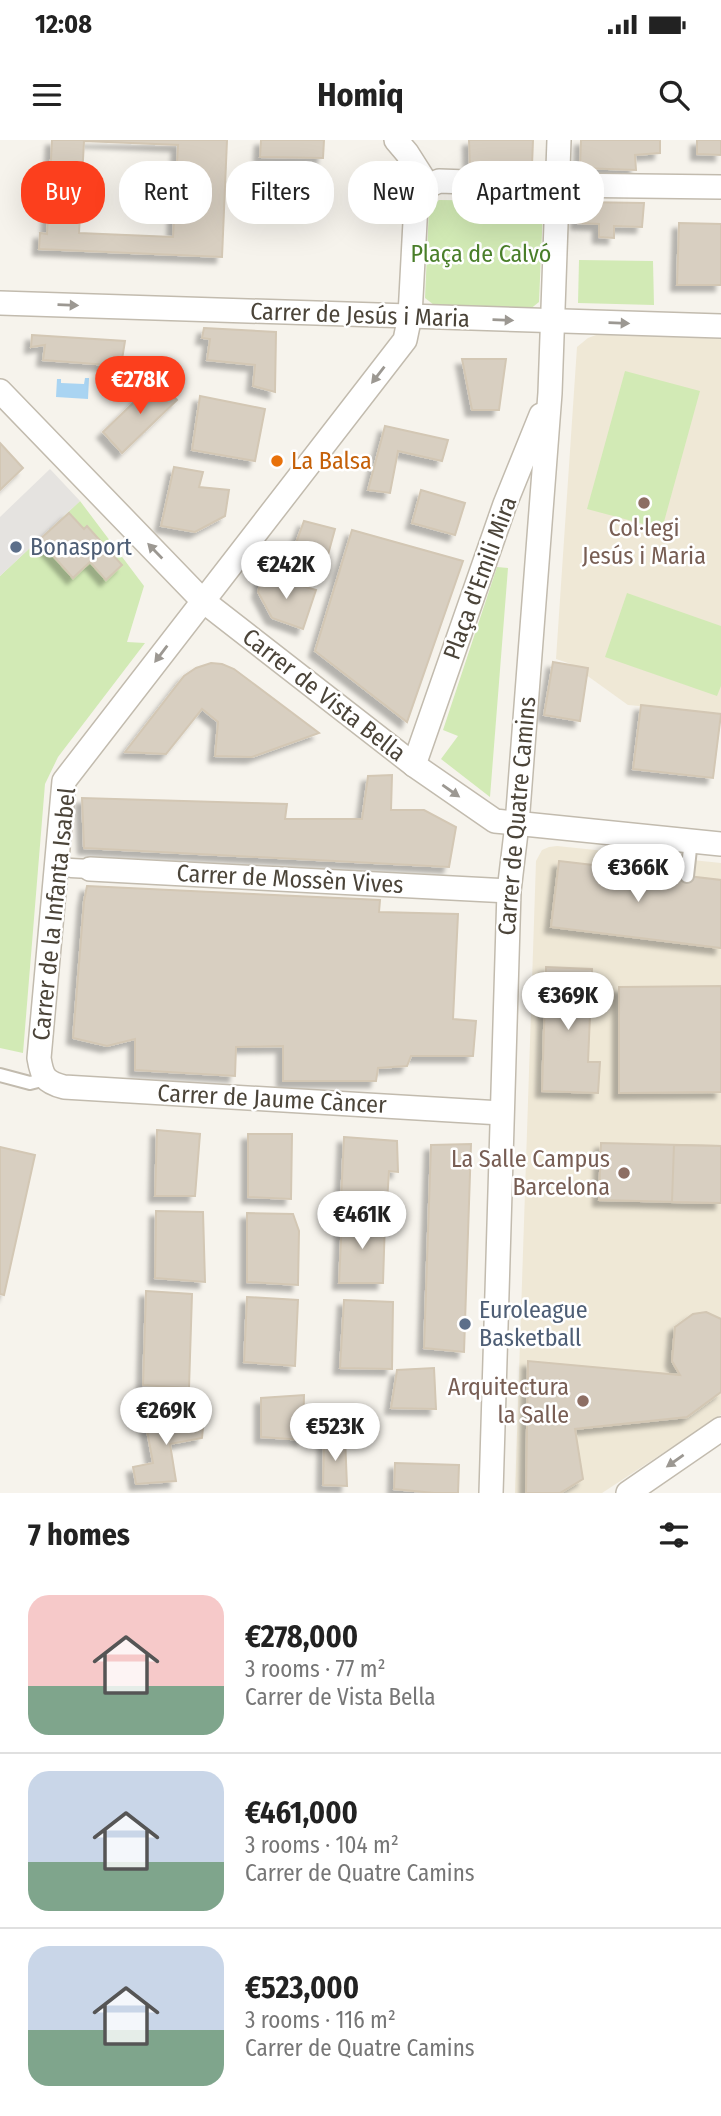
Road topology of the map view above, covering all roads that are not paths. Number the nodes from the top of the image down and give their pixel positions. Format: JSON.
{"nodes":[{"id":1,"x":396,"y":140,"type":"edge"},
{"id":2,"x":559,"y":140,"type":"edge"},
{"id":3,"x":412,"y":161,"type":"edge"},
{"id":4,"x":559,"y":161,"type":"edge"},
{"id":5,"x":604,"y":186,"type":"edge"},
{"id":6,"x":721,"y":187,"type":"edge"},
{"id":7,"x":415,"y":224,"type":"edge"},
{"id":8,"x":556,"y":224,"type":"edge"},
{"id":9,"x":0,"y":303,"type":"edge"},
{"id":10,"x":410,"y":316,"type":"junction"},
{"id":11,"x":551,"y":322,"type":"junction"},
{"id":12,"x":721,"y":326,"type":"edge"},
{"id":13,"x":0,"y":391,"type":"edge"},
{"id":14,"x":550,"y":393,"type":"junction"},
{"id":15,"x":202,"y":600,"type":"junction"},
{"id":16,"x":414,"y":765,"type":"junction"},
{"id":17,"x":517,"y":824,"type":"junction"},
{"id":18,"x":691,"y":841,"type":"junction"},
{"id":19,"x":721,"y":844,"type":"edge"},
{"id":20,"x":80,"y":868,"type":"dead end"},
{"id":21,"x":687,"y":876,"type":"dead end"},
{"id":22,"x":509,"y":891,"type":"junction"},
{"id":23,"x":0,"y":1075,"type":"edge"},
{"id":24,"x":46,"y":1079,"type":"junction"},
{"id":25,"x":501,"y":1113,"type":"junction"},
{"id":26,"x":721,"y":1429,"type":"edge"},
{"id":27,"x":491,"y":1493,"type":"edge"},
{"id":28,"x":628,"y":1493,"type":"edge"}],
"edges":[{"from":1,"to":3,"type":"street"},
{"from":2,"to":4,"type":"street","name":"Carrer de Quatre Camins"},
{"from":5,"to":6,"type":"street"},
{"from":7,"to":10,"type":"street"},
{"from":8,"to":11,"type":"street","name":"Carrer de Quatre Camins"},
{"from":9,"to":10,"type":"street","name":"Carrer de Jesús i Maria","one_way":true},
{"from":10,"to":11,"type":"street","name":"Carrer de Jesús i Maria","one_way":true},
{"from":10,"to":15,"type":"street","name":"Carrer de la Infanta Isabel","one_way":true},
{"from":11,"to":12,"type":"street","name":"Carrer de Jesús i Maria","one_way":true},
{"from":11,"to":14,"type":"street","name":"Carrer de Quatre Camins"},
{"from":15,"to":13,"type":"street","name":"Carrer de Vista Bella","one_way":true},
{"from":14,"to":16,"type":"street","name":"Plaça d'Emili Mira"},
{"from":14,"to":17,"type":"street","name":"Carrer de Quatre Camins"},
{"from":15,"to":16,"type":"street","name":"Carrer de Vista Bella"},
{"from":15,"to":24,"type":"street","name":"Carrer de la Infanta Isabel","one_way":true},
{"from":16,"to":17,"type":"street","name":"Carrer de Vista Bella","one_way":true},
{"from":17,"to":18,"type":"street","name":"Carrer de Vista Bella"},
{"from":17,"to":22,"type":"street","name":"Carrer de Quatre Camins"},
{"from":18,"to":19,"type":"street","name":"Carrer de Vista Bella"},
{"from":18,"to":21,"type":"lane"},
{"from":20,"to":22,"type":"street","name":"Carrer de Mossèn Vives"},
{"from":22,"to":25,"type":"street","name":"Carrer de Quatre Camins"},
{"from":23,"to":24,"type":"lane"},
{"from":24,"to":25,"type":"street","name":"Carrer de Jaume Càncer"},
{"from":25,"to":27,"type":"street","name":"Carrer de Quatre Camins"},
{"from":26,"to":28,"type":"street","one_way":true}]}
